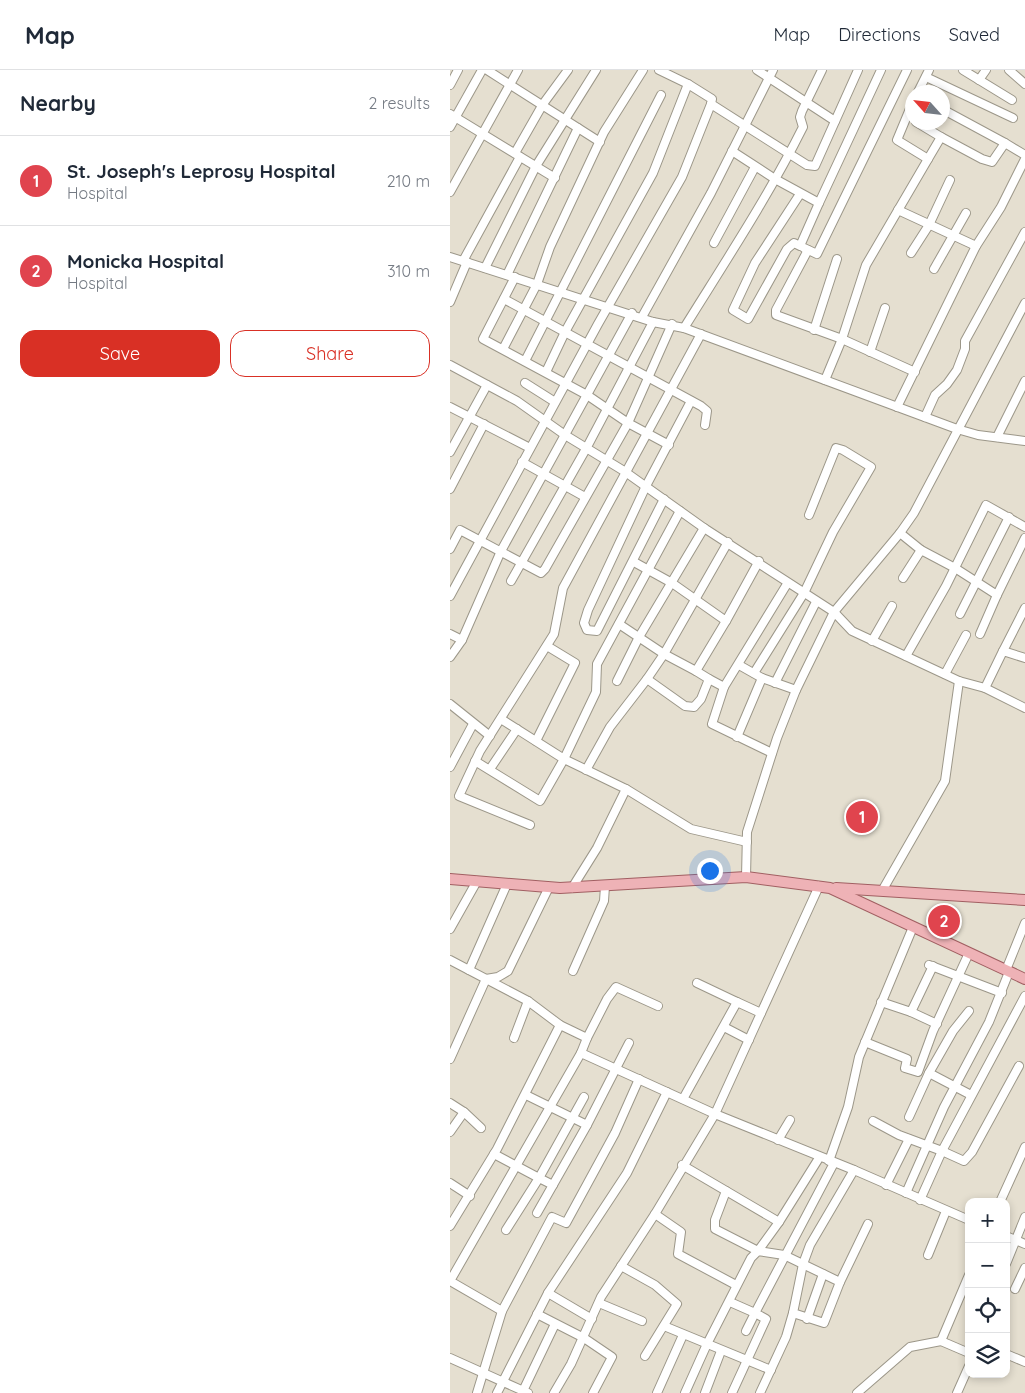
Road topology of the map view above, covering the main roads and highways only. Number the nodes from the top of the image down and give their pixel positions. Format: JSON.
{"nodes":[{"id":1,"x":450,"y":879,"type":"edge"},
{"id":2,"x":825,"y":887,"type":"junction"},
{"id":3,"x":1025,"y":900,"type":"edge"},
{"id":4,"x":1025,"y":979,"type":"edge"}],
"edges":[{"from":1,"to":2,"type":"main road"},
{"from":2,"to":3,"type":"main road"},
{"from":2,"to":4,"type":"main road"}]}
